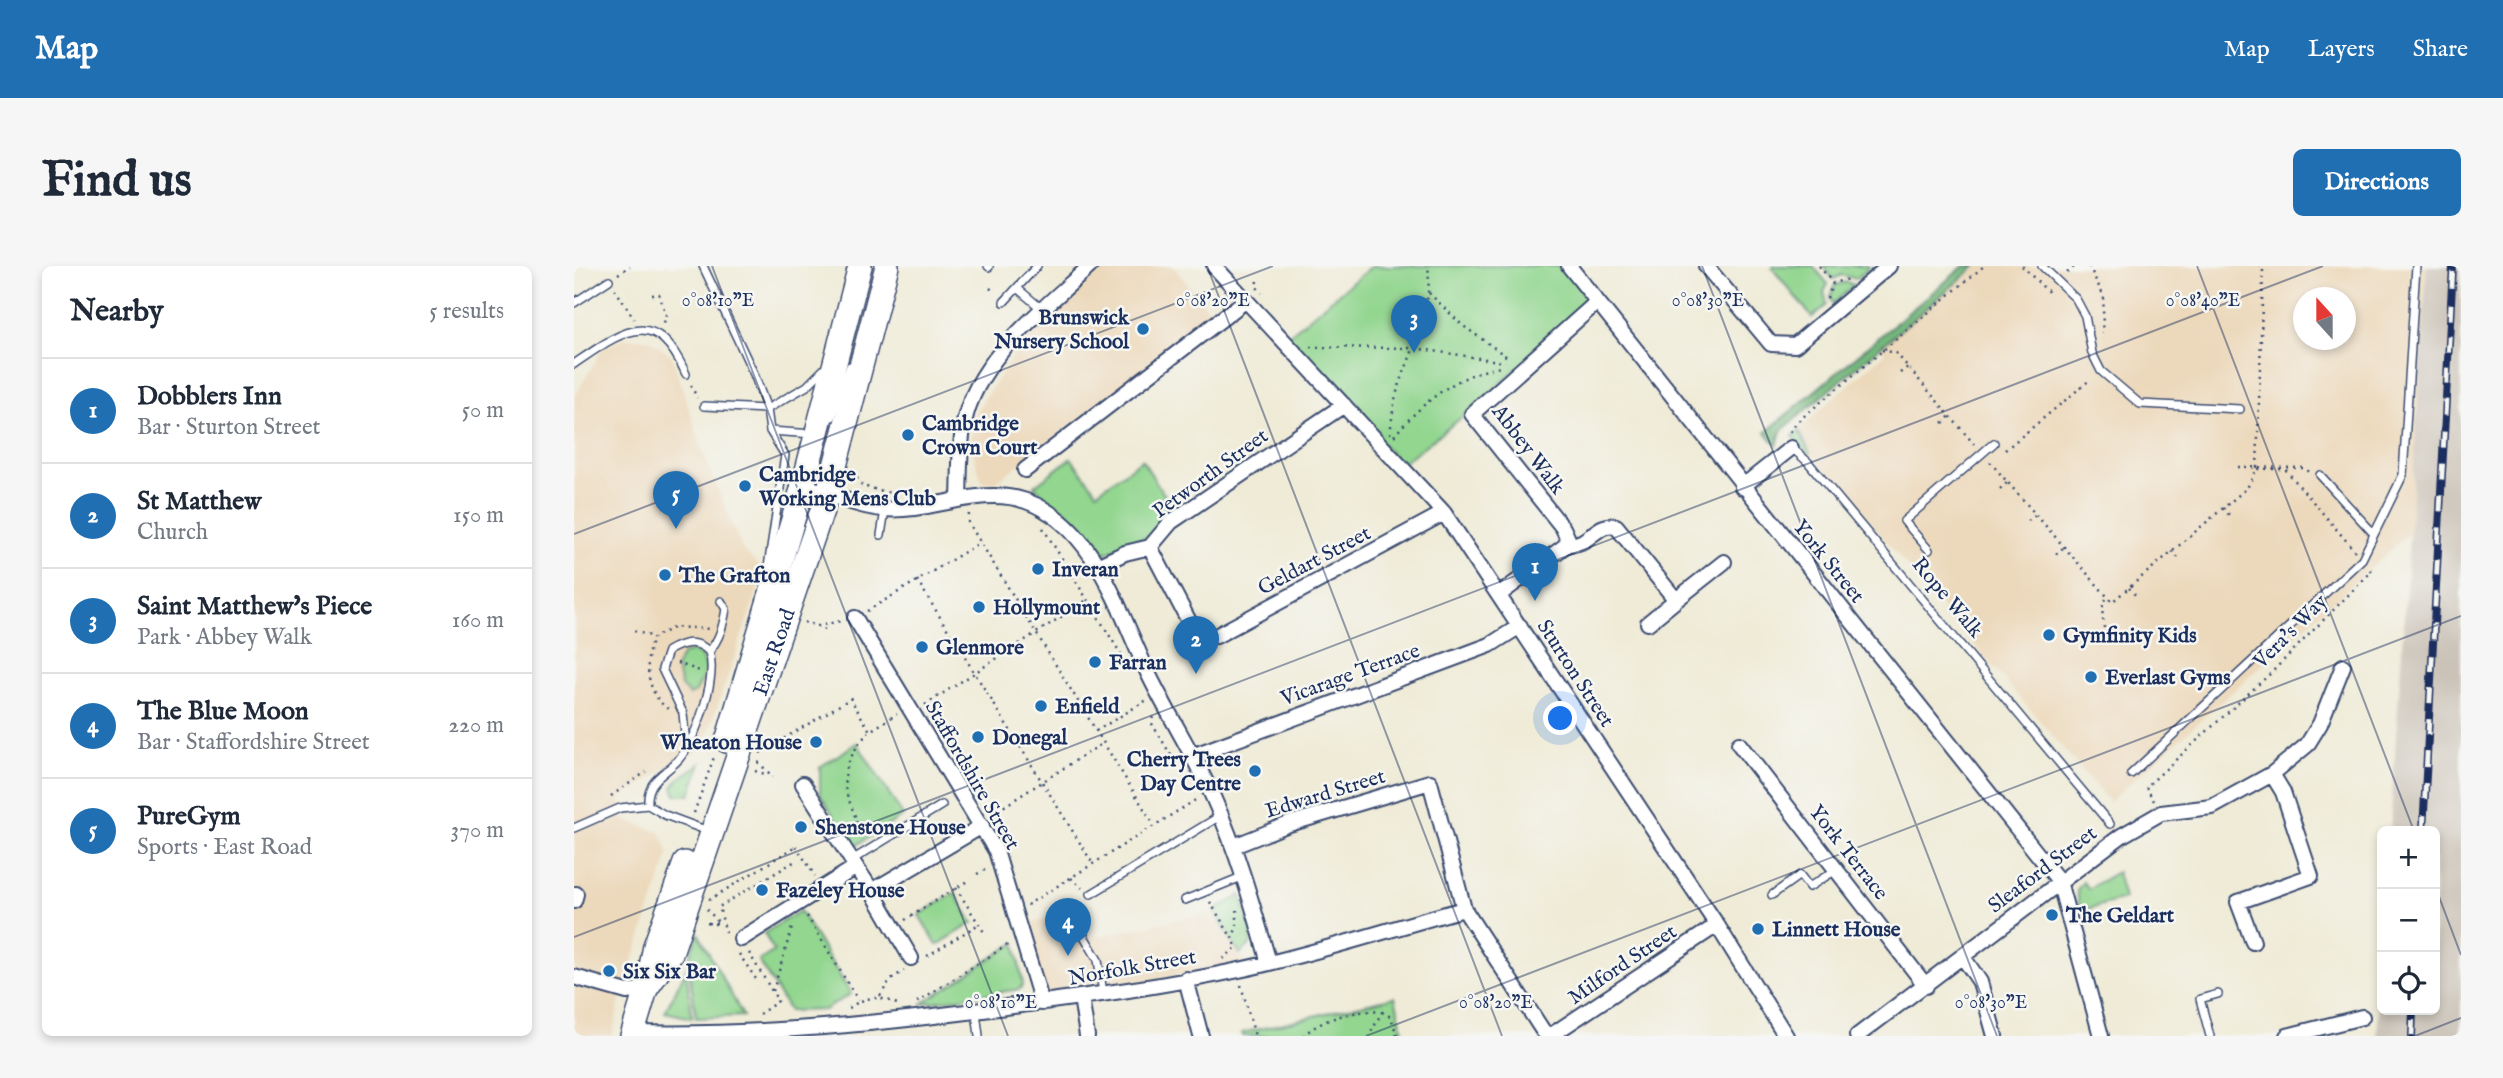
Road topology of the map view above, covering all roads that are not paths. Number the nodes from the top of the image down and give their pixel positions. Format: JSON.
{"nodes":[{"id":1,"x":703,"y":266,"type":"edge"},
{"id":2,"x":860,"y":266,"type":"edge"},
{"id":3,"x":887,"y":266,"type":"edge"},
{"id":4,"x":1037,"y":266,"type":"edge"},
{"id":5,"x":1090,"y":266,"type":"edge"},
{"id":6,"x":1214,"y":266,"type":"edge"},
{"id":7,"x":1569,"y":266,"type":"edge"},
{"id":8,"x":1706,"y":266,"type":"edge"},
{"id":9,"x":1889,"y":266,"type":"edge"},
{"id":10,"x":2043,"y":266,"type":"edge"},
{"id":11,"x":2416,"y":266,"type":"edge"},
{"id":12,"x":609,"y":280,"type":"road end"},
{"id":13,"x":1017,"y":288,"type":"junction"},
{"id":14,"x":1245,"y":301,"type":"junction"},
{"id":15,"x":1004,"y":302,"type":"dead end"},
{"id":16,"x":574,"y":303,"type":"edge"},
{"id":17,"x":1596,"y":303,"type":"junction"},
{"id":18,"x":874,"y":310,"type":"junction"},
{"id":19,"x":1043,"y":310,"type":"junction"},
{"id":20,"x":838,"y":344,"type":"junction"},
{"id":21,"x":574,"y":364,"type":"edge"},
{"id":22,"x":686,"y":374,"type":"road end"},
{"id":23,"x":1345,"y":405,"type":"junction"},
{"id":24,"x":704,"y":407,"type":"road end"},
{"id":25,"x":767,"y":409,"type":"junction"},
{"id":26,"x":2240,"y":409,"type":"dead end"},
{"id":27,"x":769,"y":430,"type":"junction"},
{"id":28,"x":816,"y":433,"type":"junction"},
{"id":29,"x":1994,"y":443,"type":"dead end"},
{"id":30,"x":1791,"y":448,"type":"joint"},
{"id":31,"x":1026,"y":470,"type":"dead end"},
{"id":32,"x":2317,"y":475,"type":"road end"},
{"id":33,"x":799,"y":484,"type":"junction"},
{"id":34,"x":1742,"y":487,"type":"junction"},
{"id":35,"x":828,"y":493,"type":"junction"},
{"id":36,"x":965,"y":498,"type":"junction"},
{"id":37,"x":885,"y":509,"type":"junction"},
{"id":38,"x":1444,"y":513,"type":"junction"},
{"id":39,"x":2374,"y":534,"type":"junction"},
{"id":40,"x":881,"y":535,"type":"dead end"},
{"id":41,"x":1567,"y":543,"type":"junction"},
{"id":42,"x":1150,"y":547,"type":"junction"},
{"id":43,"x":1929,"y":550,"type":"dead end"},
{"id":44,"x":1724,"y":562,"type":"dead end"},
{"id":45,"x":1097,"y":566,"type":"junction"},
{"id":46,"x":1500,"y":594,"type":"junction"},
{"id":47,"x":1676,"y":600,"type":"junction"},
{"id":48,"x":721,"y":601,"type":"dead end"},
{"id":49,"x":766,"y":614,"type":"junction"},
{"id":50,"x":855,"y":618,"type":"road end"},
{"id":51,"x":1648,"y":623,"type":"dead end"},
{"id":52,"x":1520,"y":626,"type":"junction"},
{"id":53,"x":709,"y":652,"type":"junction"},
{"id":54,"x":2343,"y":666,"type":"dead end"},
{"id":55,"x":1739,"y":744,"type":"dead end"},
{"id":56,"x":686,"y":745,"type":"junction"},
{"id":57,"x":1192,"y":756,"type":"junction"},
{"id":58,"x":2131,"y":774,"type":"dead end"},
{"id":59,"x":2272,"y":774,"type":"junction"},
{"id":60,"x":803,"y":784,"type":"dead end"},
{"id":61,"x":648,"y":805,"type":"junction"},
{"id":62,"x":942,"y":805,"type":"dead end"},
{"id":63,"x":1221,"y":816,"type":"junction"},
{"id":64,"x":981,"y":824,"type":"junction"},
{"id":65,"x":2110,"y":824,"type":"dead end"},
{"id":66,"x":574,"y":828,"type":"edge"},
{"id":67,"x":704,"y":830,"type":"junction"},
{"id":68,"x":1234,"y":846,"type":"junction"},
{"id":69,"x":851,"y":858,"type":"junction"},
{"id":70,"x":1836,"y":870,"type":"junction"},
{"id":71,"x":1246,"y":881,"type":"junction"},
{"id":72,"x":2059,"y":881,"type":"junction"},
{"id":73,"x":872,"y":891,"type":"junction"},
{"id":74,"x":1091,"y":894,"type":"dead end"},
{"id":75,"x":1772,"y":895,"type":"dead end"},
{"id":76,"x":1185,"y":900,"type":"dead end"},
{"id":77,"x":1464,"y":909,"type":"junction"},
{"id":78,"x":1073,"y":917,"type":"dead end"},
{"id":79,"x":1717,"y":925,"type":"junction"},
{"id":80,"x":736,"y":942,"type":"road end"},
{"id":81,"x":2253,"y":942,"type":"dead end"},
{"id":82,"x":1963,"y":957,"type":"junction"},
{"id":83,"x":916,"y":960,"type":"road end"},
{"id":84,"x":1269,"y":963,"type":"junction"},
{"id":85,"x":574,"y":977,"type":"edge"},
{"id":86,"x":1186,"y":979,"type":"junction"},
{"id":87,"x":1926,"y":986,"type":"junction"},
{"id":88,"x":647,"y":988,"type":"junction"},
{"id":89,"x":1104,"y":993,"type":"junction"},
{"id":90,"x":2218,"y":995,"type":"dead end"},
{"id":91,"x":1081,"y":997,"type":"junction"},
{"id":92,"x":1042,"y":1003,"type":"junction"},
{"id":93,"x":976,"y":1012,"type":"junction"},
{"id":94,"x":2362,"y":1017,"type":"dead end"},
{"id":95,"x":779,"y":1032,"type":"edge"},
{"id":96,"x":632,"y":1034,"type":"edge"},
{"id":97,"x":979,"y":1036,"type":"edge"},
{"id":98,"x":1087,"y":1036,"type":"edge"},
{"id":99,"x":1201,"y":1036,"type":"edge"},
{"id":100,"x":1550,"y":1036,"type":"edge"},
{"id":101,"x":1786,"y":1036,"type":"edge"},
{"id":102,"x":1857,"y":1036,"type":"edge"},
{"id":103,"x":1995,"y":1036,"type":"edge"},
{"id":104,"x":2101,"y":1036,"type":"edge"},
{"id":105,"x":2210,"y":1036,"type":"edge"},
{"id":106,"x":2287,"y":1036,"type":"edge"}],
"edges":[{"from":1,"to":25,"type":"lane"},
{"from":2,"to":20,"type":"main road","name":"East Road"},
{"from":3,"to":18,"type":"main road","name":"East Road"},
{"from":4,"to":13,"type":"lane"},
{"from":5,"to":19,"type":"street"},
{"from":6,"to":14,"type":"street","name":"Sturton Street"},
{"from":7,"to":17,"type":"street","name":"York Street"},
{"from":8,"to":9,"type":"street"},
{"from":10,"to":26,"type":"lane"},
{"from":11,"to":39,"type":"lane"},
{"from":12,"to":16,"type":"lane"},
{"from":13,"to":15,"type":"lane"},
{"from":13,"to":19,"type":"lane"},
{"from":14,"to":23,"type":"street","name":"Sturton Street"},
{"from":14,"to":31,"type":"street"},
{"from":17,"to":34,"type":"street","name":"York Street"},
{"from":17,"to":41,"type":"street","name":"Abbey Walk"},
{"from":18,"to":28,"type":"lane"},
{"from":18,"to":35,"type":"main road","name":"East Road"},
{"from":19,"to":36,"type":"street"},
{"from":20,"to":25,"type":"lane"},
{"from":20,"to":28,"type":"main road","name":"East Road"},
{"from":21,"to":22,"type":"lane"},
{"from":23,"to":38,"type":"street","name":"Sturton Street"},
{"from":23,"to":42,"type":"street","name":"Petworth Street"},
{"from":24,"to":25,"type":"lane"},
{"from":25,"to":27,"type":"lane"},
{"from":27,"to":28,"type":"lane"},
{"from":27,"to":49,"type":"lane"},
{"from":28,"to":33,"type":"main road","name":"East Road"},
{"from":29,"to":43,"type":"lane"},
{"from":30,"to":34,"type":"street"},
{"from":30,"to":65,"type":"lane","name":"Rope Walk"},
{"from":32,"to":39,"type":"lane"},
{"from":33,"to":35,"type":"street"},
{"from":33,"to":49,"type":"main road","name":"East Road"},
{"from":34,"to":72,"type":"street","name":"York Street"},
{"from":35,"to":37,"type":"street"},
{"from":35,"to":67,"type":"main road","name":"East Road"},
{"from":36,"to":37,"type":"street"},
{"from":36,"to":45,"type":"street"},
{"from":37,"to":40,"type":"lane"},
{"from":38,"to":42,"type":"street","name":"Geldart Street"},
{"from":38,"to":46,"type":"street","name":"Sturton Street"},
{"from":39,"to":58,"type":"lane"},
{"from":41,"to":46,"type":"street"},
{"from":41,"to":47,"type":"street"},
{"from":42,"to":45,"type":"street","name":"Petworth Street"},
{"from":44,"to":47,"type":"street"},
{"from":45,"to":57,"type":"street"},
{"from":46,"to":52,"type":"street","name":"Sturton Street"},
{"from":47,"to":51,"type":"street"},
{"from":48,"to":53,"type":"lane"},
{"from":49,"to":67,"type":"main road","name":"East Road"},
{"from":50,"to":64,"type":"street","name":"Staffordshire Street"},
{"from":52,"to":57,"type":"street","name":"Vicarage Terrace"},
{"from":52,"to":79,"type":"street","name":"Sturton Street"},
{"from":53,"to":56,"type":"lane"},
{"from":53,"to":56,"type":"lane"},
{"from":54,"to":59,"type":"street","name":"Sleaford Street"},
{"from":55,"to":70,"type":"street","name":"York Terrace"},
{"from":56,"to":61,"type":"lane"},
{"from":57,"to":63,"type":"street"},
{"from":59,"to":72,"type":"street","name":"Sleaford Street"},
{"from":59,"to":81,"type":"street"},
{"from":60,"to":69,"type":"street"},
{"from":61,"to":66,"type":"lane"},
{"from":61,"to":67,"type":"lane"},
{"from":62,"to":69,"type":"lane"},
{"from":63,"to":68,"type":"street"},
{"from":63,"to":74,"type":"lane"},
{"from":64,"to":73,"type":"street"},
{"from":64,"to":92,"type":"street","name":"Staffordshire Street"},
{"from":67,"to":88,"type":"main road","name":"East Road"},
{"from":68,"to":71,"type":"street"},
{"from":68,"to":77,"type":"street","name":"Edward Street"},
{"from":69,"to":73,"type":"street"},
{"from":69,"to":80,"type":"street"},
{"from":70,"to":75,"type":"lane"},
{"from":70,"to":87,"type":"street","name":"York Terrace"},
{"from":71,"to":76,"type":"lane"},
{"from":71,"to":84,"type":"street"},
{"from":72,"to":82,"type":"street","name":"Sleaford Street"},
{"from":72,"to":104,"type":"street"},
{"from":73,"to":83,"type":"street"},
{"from":77,"to":84,"type":"street","name":"Norfolk Street"},
{"from":77,"to":100,"type":"street"},
{"from":78,"to":89,"type":"lane"},
{"from":79,"to":100,"type":"street","name":"Milford Street"},
{"from":79,"to":101,"type":"street","name":"Sturton Street"},
{"from":82,"to":87,"type":"street","name":"Sleaford Street"},
{"from":82,"to":103,"type":"street"},
{"from":84,"to":86,"type":"street","name":"Norfolk Street"},
{"from":85,"to":88,"type":"street"},
{"from":86,"to":89,"type":"street","name":"Norfolk Street"},
{"from":86,"to":99,"type":"street"},
{"from":87,"to":102,"type":"street","name":"Sleaford Street"},
{"from":88,"to":96,"type":"main road","name":"East Road"},
{"from":89,"to":91,"type":"street","name":"Norfolk Street"},
{"from":90,"to":105,"type":"lane"},
{"from":91,"to":92,"type":"street","name":"Norfolk Street"},
{"from":91,"to":98,"type":"street"},
{"from":92,"to":93,"type":"street","name":"Norfolk Street"},
{"from":93,"to":95,"type":"street","name":"Norfolk Street"},
{"from":93,"to":97,"type":"lane"},
{"from":94,"to":106,"type":"street"},
{"from":95,"to":96,"type":"street","name":"Norfolk Street"}]}
